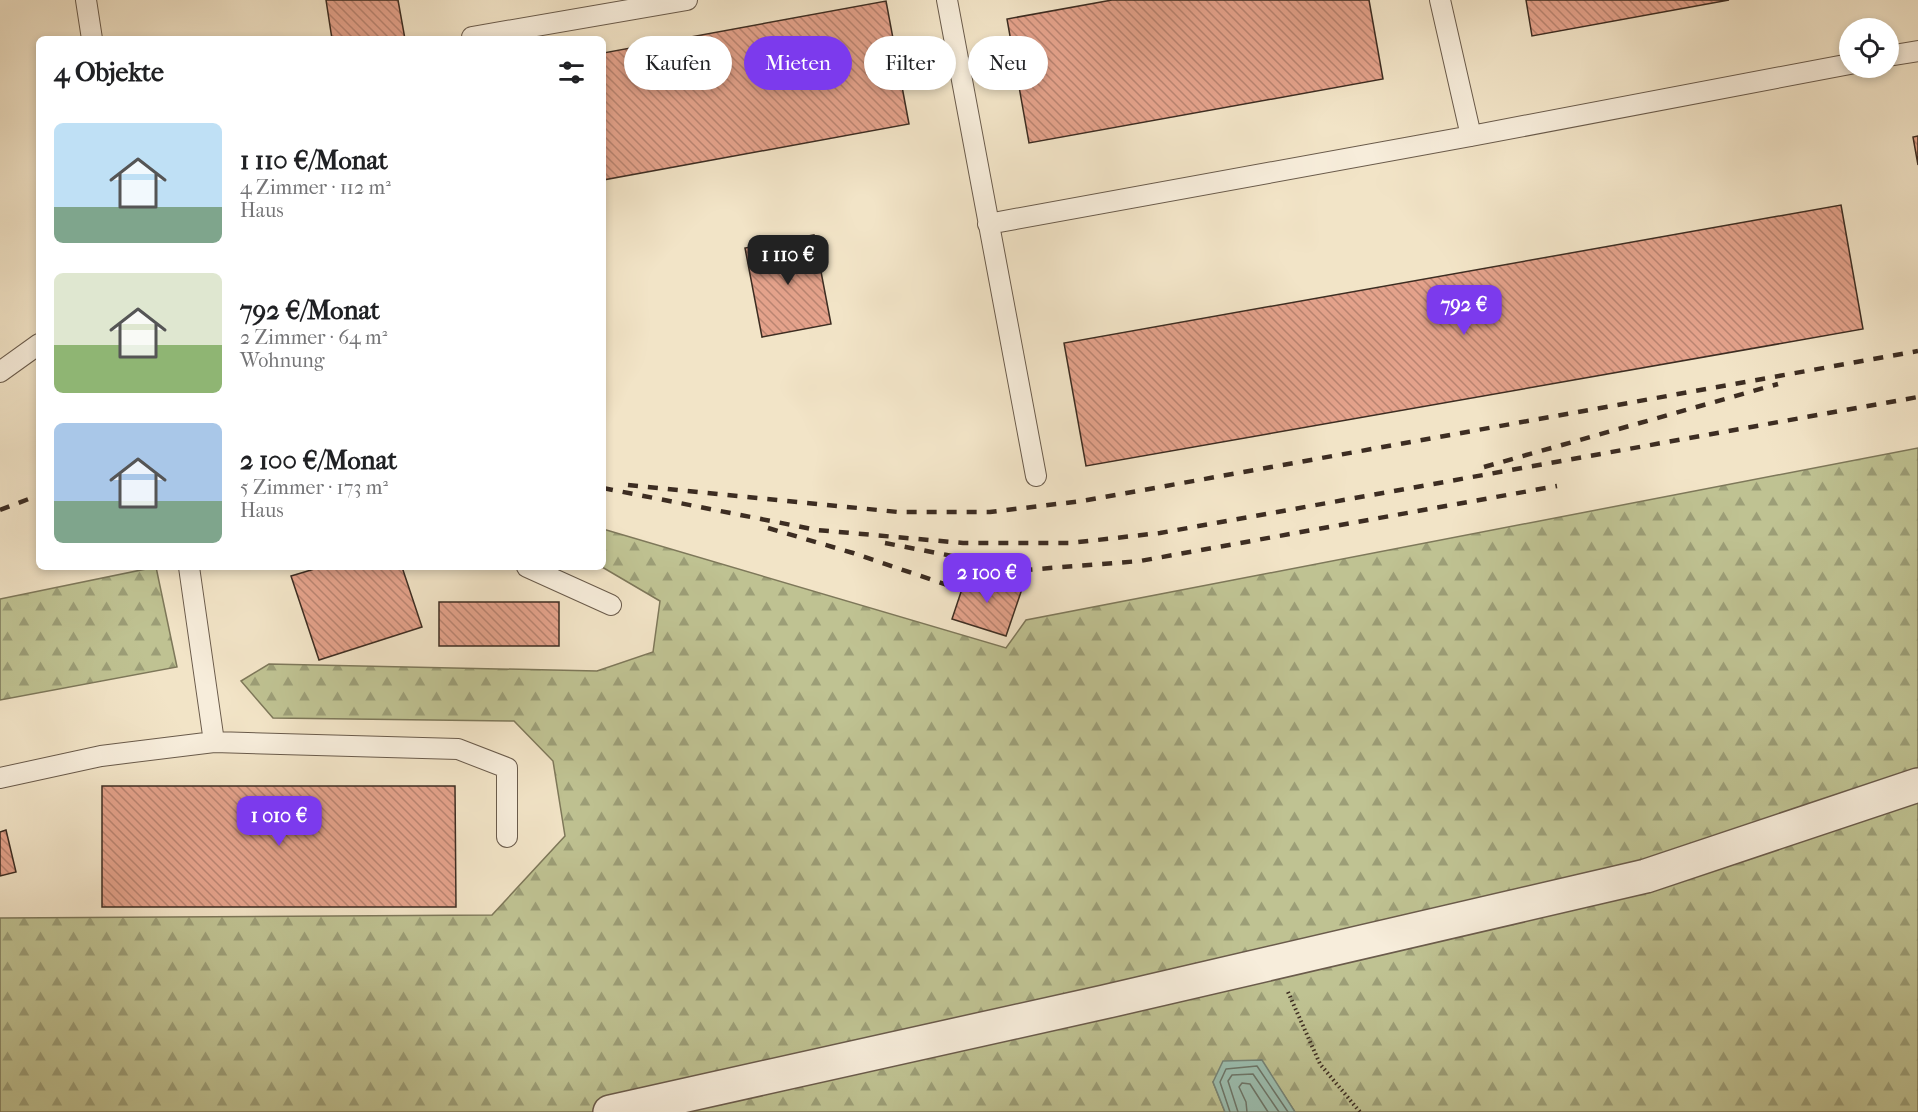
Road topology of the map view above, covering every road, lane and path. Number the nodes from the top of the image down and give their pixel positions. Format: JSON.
{"nodes":[{"id":1,"x":86,"y":0,"type":"edge"},
{"id":2,"x":687,"y":0,"type":"edge"},
{"id":3,"x":946,"y":0,"type":"edge"},
{"id":4,"x":1440,"y":0,"type":"edge"},
{"id":5,"x":92,"y":36,"type":"edge"},
{"id":6,"x":478,"y":36,"type":"edge"},
{"id":7,"x":1918,"y":51,"type":"edge"},
{"id":8,"x":1899,"y":54,"type":"edge"},
{"id":9,"x":1839,"y":66,"type":"edge"},
{"id":10,"x":1471,"y":136,"type":"junction"},
{"id":11,"x":988,"y":224,"type":"junction"},
{"id":12,"x":36,"y":346,"type":"edge"},
{"id":13,"x":0,"y":372,"type":"edge"},
{"id":14,"x":1036,"y":476,"type":"dead end"},
{"id":15,"x":189,"y":570,"type":"edge"},
{"id":16,"x":534,"y":570,"type":"edge"},
{"id":17,"x":611,"y":605,"type":"dead end"},
{"id":18,"x":214,"y":742,"type":"junction"},
{"id":19,"x":0,"y":778,"type":"edge"},
{"id":20,"x":1918,"y":785,"type":"edge"},
{"id":21,"x":507,"y":837,"type":"dead end"},
{"id":22,"x":1274,"y":962,"type":"junction"},
{"id":23,"x":610,"y":1112,"type":"edge"},
{"id":24,"x":1360,"y":1112,"type":"edge"}],
"edges":[{"from":1,"to":5,"type":"lane"},
{"from":2,"to":6,"type":"lane"},
{"from":3,"to":11,"type":"lane"},
{"from":4,"to":10,"type":"lane"},
{"from":7,"to":8,"type":"lane"},
{"from":9,"to":10,"type":"lane"},
{"from":10,"to":11,"type":"lane"},
{"from":11,"to":14,"type":"lane"},
{"from":12,"to":13,"type":"lane"},
{"from":15,"to":18,"type":"lane"},
{"from":16,"to":17,"type":"lane"},
{"from":18,"to":19,"type":"lane"},
{"from":18,"to":21,"type":"lane"},
{"from":20,"to":22,"type":"street"},
{"from":22,"to":23,"type":"street"},
{"from":22,"to":24,"type":"path"}]}
